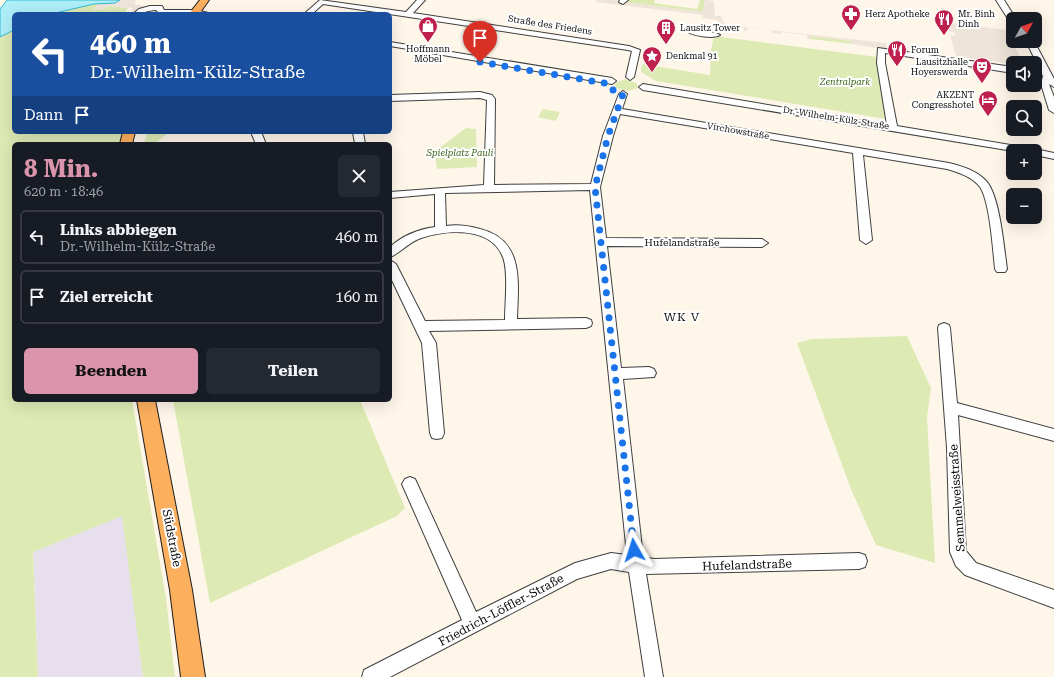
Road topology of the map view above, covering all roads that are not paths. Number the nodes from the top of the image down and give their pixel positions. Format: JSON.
{"nodes":[{"id":1,"x":204,"y":0,"type":"edge"},
{"id":2,"x":421,"y":0,"type":"edge"},
{"id":3,"x":1000,"y":0,"type":"edge"},
{"id":4,"x":1008,"y":0,"type":"edge"},
{"id":5,"x":323,"y":1,"type":"edge"},
{"id":6,"x":139,"y":12,"type":"edge"},
{"id":7,"x":159,"y":12,"type":"edge"},
{"id":8,"x":196,"y":12,"type":"edge"},
{"id":9,"x":310,"y":12,"type":"edge"},
{"id":10,"x":1008,"y":12,"type":"edge"},
{"id":11,"x":1015,"y":12,"type":"edge"},
{"id":12,"x":409,"y":14,"type":"junction"},
{"id":13,"x":692,"y":32,"type":"dead end"},
{"id":14,"x":716,"y":35,"type":"dead end"},
{"id":15,"x":392,"y":44,"type":"edge"},
{"id":16,"x":392,"y":48,"type":"edge"},
{"id":17,"x":1006,"y":69,"type":"edge"},
{"id":18,"x":630,"y":77,"type":"junction"},
{"id":19,"x":1042,"y":79,"type":"edge"},
{"id":20,"x":1042,"y":80,"type":"edge"},
{"id":21,"x":611,"y":82,"type":"junction"},
{"id":22,"x":1054,"y":84,"type":"edge"},
{"id":23,"x":642,"y":88,"type":"junction"},
{"id":24,"x":623,"y":94,"type":"junction"},
{"id":25,"x":392,"y":98,"type":"edge"},
{"id":26,"x":1054,"y":110,"type":"edge"},
{"id":27,"x":617,"y":111,"type":"junction"},
{"id":28,"x":892,"y":127,"type":"junction"},
{"id":29,"x":1006,"y":147,"type":"edge"},
{"id":30,"x":858,"y":151,"type":"junction"},
{"id":31,"x":1042,"y":153,"type":"edge"},
{"id":32,"x":1006,"y":155,"type":"edge"},
{"id":33,"x":1054,"y":156,"type":"edge"},
{"id":34,"x":1042,"y":161,"type":"edge"},
{"id":35,"x":1054,"y":164,"type":"edge"},
{"id":36,"x":595,"y":187,"type":"junction"},
{"id":37,"x":489,"y":188,"type":"junction"},
{"id":38,"x":440,"y":190,"type":"junction"},
{"id":39,"x":392,"y":195,"type":"edge"},
{"id":40,"x":441,"y":230,"type":"junction"},
{"id":41,"x":866,"y":240,"type":"dead end"},
{"id":42,"x":601,"y":242,"type":"junction"},
{"id":43,"x":762,"y":243,"type":"dead end"},
{"id":44,"x":392,"y":249,"type":"edge"},
{"id":45,"x":392,"y":268,"type":"edge"},
{"id":46,"x":1001,"y":269,"type":"dead end"},
{"id":47,"x":586,"y":323,"type":"dead end"},
{"id":48,"x":511,"y":324,"type":"junction"},
{"id":49,"x":422,"y":326,"type":"junction"},
{"id":50,"x":944,"y":328,"type":"dead end"},
{"id":51,"x":649,"y":373,"type":"dead end"},
{"id":52,"x":616,"y":374,"type":"junction"},
{"id":53,"x":146,"y":402,"type":"edge"},
{"id":54,"x":951,"y":407,"type":"junction"},
{"id":55,"x":437,"y":433,"type":"dead end"},
{"id":56,"x":1054,"y":435,"type":"edge"},
{"id":57,"x":410,"y":484,"type":"dead end"},
{"id":58,"x":859,"y":561,"type":"dead end"},
{"id":59,"x":636,"y":565,"type":"junction"},
{"id":60,"x":1054,"y":599,"type":"edge"},
{"id":61,"x":473,"y":625,"type":"junction"},
{"id":62,"x":193,"y":677,"type":"edge"},
{"id":63,"x":370,"y":677,"type":"edge"},
{"id":64,"x":654,"y":677,"type":"edge"}],
"edges":[{"from":1,"to":8,"type":"main road"},
{"from":2,"to":12,"type":"street"},
{"from":3,"to":10,"type":"street"},
{"from":4,"to":11,"type":"street"},
{"from":5,"to":9,"type":"street","name":"Straße des Friedens"},
{"from":5,"to":12,"type":"street","name":"Straße des Friedens"},
{"from":6,"to":7,"type":"street"},
{"from":12,"to":18,"type":"street","name":"Straße des Friedens"},
{"from":13,"to":14,"type":"street"},
{"from":15,"to":21,"type":"street"},
{"from":16,"to":21,"type":"street"},
{"from":17,"to":28,"type":"street"},
{"from":18,"to":21,"type":"street"},
{"from":18,"to":23,"type":"street","name":"Dr.-Wilhelm-Külz-Straße"},
{"from":19,"to":22,"type":"street"},
{"from":20,"to":26,"type":"street"},
{"from":21,"to":24,"type":"street"},
{"from":23,"to":24,"type":"street","name":"Dr.-Wilhelm-Külz-Straße"},
{"from":23,"to":28,"type":"street","name":"Dr.-Wilhelm-Külz-Straße"},
{"from":23,"to":32,"type":"street","name":"Dr.-Wilhelm-Külz-Straße"},
{"from":24,"to":27,"type":"street"},
{"from":25,"to":37,"type":"street"},
{"from":27,"to":30,"type":"street","name":"Virchowstraße"},
{"from":27,"to":36,"type":"street"},
{"from":28,"to":29,"type":"street","name":"Dr.-Wilhelm-Külz-Straße"},
{"from":30,"to":41,"type":"street"},
{"from":30,"to":46,"type":"street","name":"Virchowstraße"},
{"from":31,"to":33,"type":"street"},
{"from":34,"to":35,"type":"street"},
{"from":36,"to":37,"type":"street"},
{"from":36,"to":42,"type":"street"},
{"from":37,"to":38,"type":"street"},
{"from":38,"to":39,"type":"street"},
{"from":38,"to":40,"type":"street"},
{"from":40,"to":44,"type":"street"},
{"from":40,"to":48,"type":"street"},
{"from":42,"to":43,"type":"street","name":"Hufelandstraße"},
{"from":42,"to":52,"type":"street"},
{"from":45,"to":49,"type":"street"},
{"from":47,"to":48,"type":"street"},
{"from":48,"to":49,"type":"street"},
{"from":49,"to":55,"type":"street"},
{"from":50,"to":54,"type":"street","name":"Semmelweisstraße"},
{"from":51,"to":52,"type":"street"},
{"from":52,"to":59,"type":"street"},
{"from":53,"to":62,"type":"main road","name":"Südstraße"},
{"from":54,"to":56,"type":"street"},
{"from":54,"to":60,"type":"street","name":"Semmelweisstraße"},
{"from":57,"to":61,"type":"street"},
{"from":58,"to":59,"type":"street","name":"Hufelandstraße"},
{"from":59,"to":61,"type":"street","name":"Friedrich-Löffler-Straße"},
{"from":59,"to":64,"type":"street"},
{"from":61,"to":63,"type":"street","name":"Friedrich-Löffler-Straße"}]}
